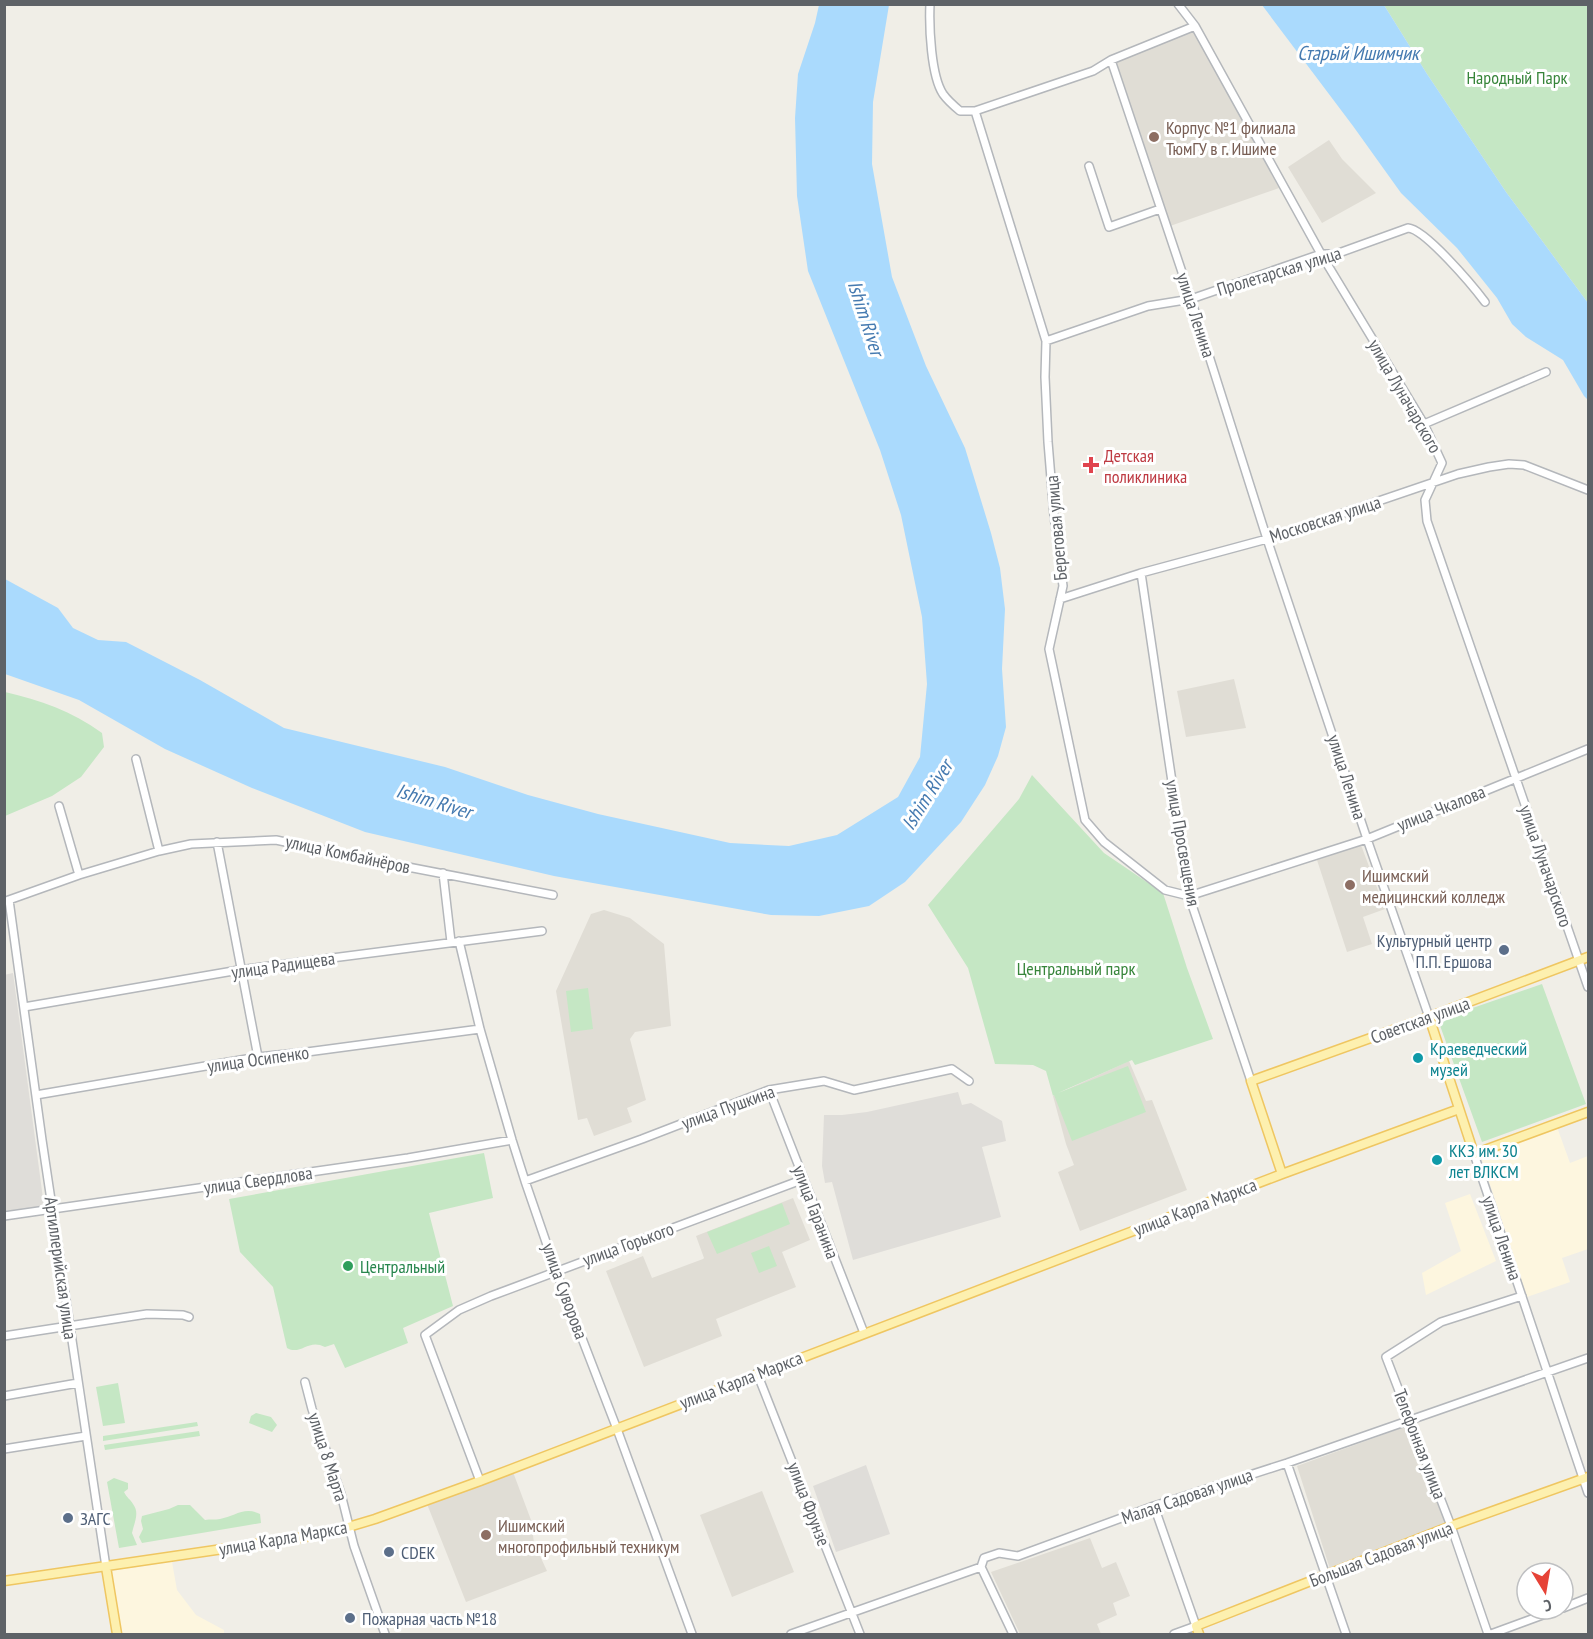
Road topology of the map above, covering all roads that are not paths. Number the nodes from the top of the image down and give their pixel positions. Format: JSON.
{"nodes":[{"id":1,"x":930,"y":4,"type":"edge"},
{"id":2,"x":1178,"y":4,"type":"edge"},
{"id":3,"x":1195,"y":26,"type":"junction"},
{"id":4,"x":1111,"y":60,"type":"junction"},
{"id":5,"x":975,"y":111,"type":"junction"},
{"id":6,"x":1089,"y":166,"type":"dead end"},
{"id":7,"x":1160,"y":209,"type":"junction"},
{"id":8,"x":1321,"y":254,"type":"junction"},
{"id":9,"x":1191,"y":299,"type":"junction"},
{"id":10,"x":1485,"y":302,"type":"dead end"},
{"id":11,"x":1046,"y":341,"type":"junction"},
{"id":12,"x":1546,"y":372,"type":"dead end"},
{"id":13,"x":1424,"y":424,"type":"junction"},
{"id":14,"x":1434,"y":483,"type":"junction"},
{"id":15,"x":1588,"y":490,"type":"edge"},
{"id":16,"x":1268,"y":539,"type":"junction"},
{"id":17,"x":1141,"y":573,"type":"junction"},
{"id":18,"x":1060,"y":599,"type":"junction"},
{"id":19,"x":1588,"y":749,"type":"edge"},
{"id":20,"x":136,"y":759,"type":"dead end"},
{"id":21,"x":1516,"y":778,"type":"junction"},
{"id":22,"x":60,"y":806,"type":"dead end"},
{"id":23,"x":1367,"y":839,"type":"junction"},
{"id":24,"x":218,"y":843,"type":"junction"},
{"id":25,"x":159,"y":851,"type":"junction"},
{"id":26,"x":442,"y":873,"type":"junction"},
{"id":27,"x":79,"y":875,"type":"junction"},
{"id":28,"x":553,"y":895,"type":"dead end"},
{"id":29,"x":1189,"y":896,"type":"junction"},
{"id":30,"x":7,"y":901,"type":"edge"},
{"id":31,"x":542,"y":931,"type":"dead end"},
{"id":32,"x":455,"y":942,"type":"junction"},
{"id":33,"x":1588,"y":957,"type":"edge"},
{"id":34,"x":1579,"y":961,"type":"junction"},
{"id":35,"x":241,"y":970,"type":"junction"},
{"id":36,"x":1588,"y":987,"type":"edge"},
{"id":37,"x":24,"y":1007,"type":"junction"},
{"id":38,"x":1429,"y":1017,"type":"junction"},
{"id":39,"x":480,"y":1029,"type":"junction"},
{"id":40,"x":258,"y":1057,"type":"junction"},
{"id":41,"x":969,"y":1081,"type":"dead end"},
{"id":42,"x":1251,"y":1081,"type":"junction"},
{"id":43,"x":769,"y":1090,"type":"junction"},
{"id":44,"x":36,"y":1095,"type":"junction"},
{"id":45,"x":1459,"y":1109,"type":"junction"},
{"id":46,"x":1588,"y":1112,"type":"edge"},
{"id":47,"x":512,"y":1140,"type":"junction"},
{"id":48,"x":1474,"y":1154,"type":"junction"},
{"id":49,"x":1282,"y":1174,"type":"junction"},
{"id":50,"x":804,"y":1179,"type":"junction"},
{"id":51,"x":525,"y":1181,"type":"junction"},
{"id":52,"x":52,"y":1210,"type":"junction"},
{"id":53,"x":4,"y":1216,"type":"edge"},
{"id":54,"x":556,"y":1271,"type":"junction"},
{"id":55,"x":1522,"y":1296,"type":"junction"},
{"id":56,"x":189,"y":1317,"type":"dead end"},
{"id":57,"x":70,"y":1327,"type":"junction"},
{"id":58,"x":864,"y":1333,"type":"junction"},
{"id":59,"x":4,"y":1336,"type":"edge"},
{"id":60,"x":1588,"y":1358,"type":"edge"},
{"id":61,"x":757,"y":1373,"type":"junction"},
{"id":62,"x":1548,"y":1373,"type":"junction"},
{"id":63,"x":305,"y":1382,"type":"dead end"},
{"id":64,"x":78,"y":1383,"type":"junction"},
{"id":65,"x":4,"y":1396,"type":"edge"},
{"id":66,"x":1410,"y":1420,"type":"junction"},
{"id":67,"x":617,"y":1429,"type":"junction"},
{"id":68,"x":86,"y":1436,"type":"junction"},
{"id":69,"x":4,"y":1449,"type":"edge"},
{"id":70,"x":1287,"y":1463,"type":"junction"},
{"id":71,"x":1586,"y":1477,"type":"edge"},
{"id":72,"x":480,"y":1481,"type":"junction"},
{"id":73,"x":1588,"y":1493,"type":"edge"},
{"id":74,"x":1154,"y":1506,"type":"junction"},
{"id":75,"x":1451,"y":1526,"type":"junction"},
{"id":76,"x":349,"y":1527,"type":"junction"},
{"id":77,"x":106,"y":1567,"type":"junction"},
{"id":78,"x":981,"y":1567,"type":"junction"},
{"id":79,"x":1325,"y":1575,"type":"junction"},
{"id":80,"x":4,"y":1581,"type":"edge"},
{"id":81,"x":852,"y":1614,"type":"junction"},
{"id":82,"x":1526,"y":1621,"type":"edge"},
{"id":83,"x":1197,"y":1630,"type":"edge"},
{"id":84,"x":117,"y":1635,"type":"edge"},
{"id":85,"x":385,"y":1635,"type":"edge"},
{"id":86,"x":692,"y":1635,"type":"edge"},
{"id":87,"x":791,"y":1635,"type":"edge"},
{"id":88,"x":860,"y":1635,"type":"edge"},
{"id":89,"x":1013,"y":1635,"type":"edge"},
{"id":90,"x":1174,"y":1635,"type":"edge"},
{"id":91,"x":1346,"y":1635,"type":"edge"},
{"id":92,"x":1489,"y":1635,"type":"edge"}],
"edges":[{"from":1,"to":5,"type":"street"},
{"from":2,"to":3,"type":"street","name":"улица Луначарского"},
{"from":3,"to":4,"type":"street"},
{"from":3,"to":8,"type":"street","name":"улица Луначарского"},
{"from":4,"to":5,"type":"street"},
{"from":4,"to":7,"type":"street","name":"улица Ленина"},
{"from":5,"to":11,"type":"street","name":"Береговая улица"},
{"from":6,"to":7,"type":"street"},
{"from":7,"to":9,"type":"street","name":"улица Ленина"},
{"from":8,"to":9,"type":"street","name":"Пролетарская улица"},
{"from":8,"to":10,"type":"street","name":"Пролетарская улица"},
{"from":8,"to":13,"type":"street","name":"улица Луначарского"},
{"from":9,"to":11,"type":"street","name":"Пролетарская улица"},
{"from":9,"to":16,"type":"street","name":"улица Ленина"},
{"from":11,"to":18,"type":"street","name":"Береговая улица"},
{"from":12,"to":13,"type":"street"},
{"from":13,"to":14,"type":"street","name":"улица Луначарского"},
{"from":14,"to":15,"type":"street","name":"Московская улица"},
{"from":14,"to":16,"type":"street","name":"Московская улица"},
{"from":14,"to":21,"type":"street","name":"улица Луначарского"},
{"from":16,"to":17,"type":"street","name":"Московская улица"},
{"from":16,"to":23,"type":"street","name":"улица Ленина"},
{"from":17,"to":18,"type":"street","name":"Московская улица"},
{"from":17,"to":29,"type":"street","name":"улица Просвещения"},
{"from":18,"to":29,"type":"street","name":"Береговая улица"},
{"from":19,"to":21,"type":"street","name":"улица Чкалова"},
{"from":20,"to":25,"type":"street"},
{"from":21,"to":23,"type":"street","name":"улица Чкалова"},
{"from":21,"to":34,"type":"street","name":"улица Луначарского"},
{"from":22,"to":27,"type":"street"},
{"from":23,"to":29,"type":"street","name":"улица Чкалова"},
{"from":23,"to":38,"type":"street","name":"улица Ленина"},
{"from":24,"to":25,"type":"street","name":"улица Комбайнёров"},
{"from":24,"to":26,"type":"street","name":"улица Комбайнёров"},
{"from":24,"to":35,"type":"street"},
{"from":25,"to":27,"type":"street","name":"улица Комбайнёров"},
{"from":26,"to":28,"type":"street","name":"улица Комбайнёров"},
{"from":26,"to":32,"type":"street","name":"улица Суворова"},
{"from":27,"to":30,"type":"street","name":"улица Комбайнёров"},
{"from":29,"to":42,"type":"street","name":"улица Просвещения"},
{"from":30,"to":37,"type":"street","name":"Артиллерийская улица"},
{"from":31,"to":32,"type":"street","name":"улица Радищева"},
{"from":32,"to":35,"type":"street","name":"улица Радищева"},
{"from":32,"to":39,"type":"street","name":"улица Суворова"},
{"from":33,"to":34,"type":"main road","name":"Советская улица"},
{"from":34,"to":36,"type":"street","name":"улица Луначарского"},
{"from":34,"to":38,"type":"main road","name":"Советская улица"},
{"from":35,"to":37,"type":"street","name":"улица Радищева"},
{"from":35,"to":40,"type":"street"},
{"from":37,"to":44,"type":"street","name":"Артиллерийская улица"},
{"from":38,"to":42,"type":"main road","name":"Советская улица"},
{"from":38,"to":45,"type":"main road","name":"улица Ленина"},
{"from":39,"to":40,"type":"street","name":"улица Осипенко"},
{"from":39,"to":47,"type":"street","name":"улица Суворова"},
{"from":40,"to":44,"type":"street","name":"улица Осипенко"},
{"from":41,"to":43,"type":"street","name":"улица Пушкина"},
{"from":42,"to":49,"type":"main road","name":"улица Просвещения"},
{"from":43,"to":50,"type":"street","name":"улица Гаранина"},
{"from":43,"to":51,"type":"street","name":"улица Пушкина"},
{"from":44,"to":52,"type":"street","name":"Артиллерийская улица"},
{"from":45,"to":48,"type":"main road","name":"улица Ленина"},
{"from":45,"to":49,"type":"main road","name":"улица Карла Маркса"},
{"from":46,"to":48,"type":"main road"},
{"from":47,"to":51,"type":"street","name":"улица Суворова"},
{"from":47,"to":52,"type":"street","name":"улица Свердлова"},
{"from":48,"to":55,"type":"street","name":"улица Ленина"},
{"from":49,"to":58,"type":"main road","name":"улица Карла Маркса"},
{"from":50,"to":54,"type":"street","name":"улица Горького"},
{"from":50,"to":58,"type":"street","name":"улица Гаранина"},
{"from":51,"to":54,"type":"street","name":"улица Суворова"},
{"from":52,"to":53,"type":"street","name":"улица Свердлова"},
{"from":52,"to":57,"type":"street","name":"Артиллерийская улица"},
{"from":54,"to":67,"type":"street","name":"улица Суворова"},
{"from":54,"to":72,"type":"street","name":"улица Горького"},
{"from":55,"to":62,"type":"street","name":"улица Ленина"},
{"from":55,"to":66,"type":"street","name":"Телефонная улица"},
{"from":56,"to":57,"type":"street"},
{"from":57,"to":59,"type":"street"},
{"from":57,"to":64,"type":"street","name":"Артиллерийская улица"},
{"from":58,"to":61,"type":"main road","name":"улица Карла Маркса"},
{"from":60,"to":62,"type":"street","name":"Малая Садовая улица"},
{"from":61,"to":67,"type":"main road","name":"улица Карла Маркса"},
{"from":61,"to":81,"type":"street","name":"улица Фрунзе"},
{"from":62,"to":66,"type":"street","name":"Малая Садовая улица"},
{"from":62,"to":71,"type":"street","name":"улица Ленина"},
{"from":63,"to":76,"type":"street","name":"улица 8 Марта"},
{"from":64,"to":65,"type":"street"},
{"from":64,"to":68,"type":"street","name":"Артиллерийская улица"},
{"from":66,"to":70,"type":"street","name":"Малая Садовая улица"},
{"from":66,"to":75,"type":"street","name":"Телефонная улица"},
{"from":67,"to":72,"type":"main road","name":"улица Карла Маркса"},
{"from":67,"to":86,"type":"street","name":"улица Суворова"},
{"from":68,"to":69,"type":"street"},
{"from":68,"to":77,"type":"street","name":"Артиллерийская улица"},
{"from":70,"to":74,"type":"street","name":"Малая Садовая улица"},
{"from":70,"to":79,"type":"street"},
{"from":71,"to":73,"type":"street","name":"улица Ленина"},
{"from":71,"to":75,"type":"main road","name":"Большая Садовая улица"},
{"from":72,"to":76,"type":"main road","name":"улица Карла Маркса"},
{"from":74,"to":78,"type":"street","name":"Малая Садовая улица"},
{"from":74,"to":83,"type":"street"},
{"from":75,"to":79,"type":"main road","name":"Большая Садовая улица"},
{"from":75,"to":92,"type":"street","name":"Телефонная улица"},
{"from":76,"to":77,"type":"main road","name":"улица Карла Маркса"},
{"from":76,"to":85,"type":"street","name":"улица 8 Марта"},
{"from":77,"to":80,"type":"main road","name":"улица Карла Маркса"},
{"from":77,"to":84,"type":"main road","name":"Артиллерийская улица"},
{"from":78,"to":81,"type":"street","name":"Малая Садовая улица"},
{"from":78,"to":89,"type":"street"},
{"from":79,"to":83,"type":"main road","name":"Большая Садовая улица"},
{"from":79,"to":91,"type":"street"},
{"from":81,"to":87,"type":"street","name":"Малая Садовая улица"},
{"from":81,"to":88,"type":"street","name":"улица Фрунзе"},
{"from":82,"to":92,"type":"street"},
{"from":83,"to":90,"type":"street","name":"Большая Садовая улица"}]}
